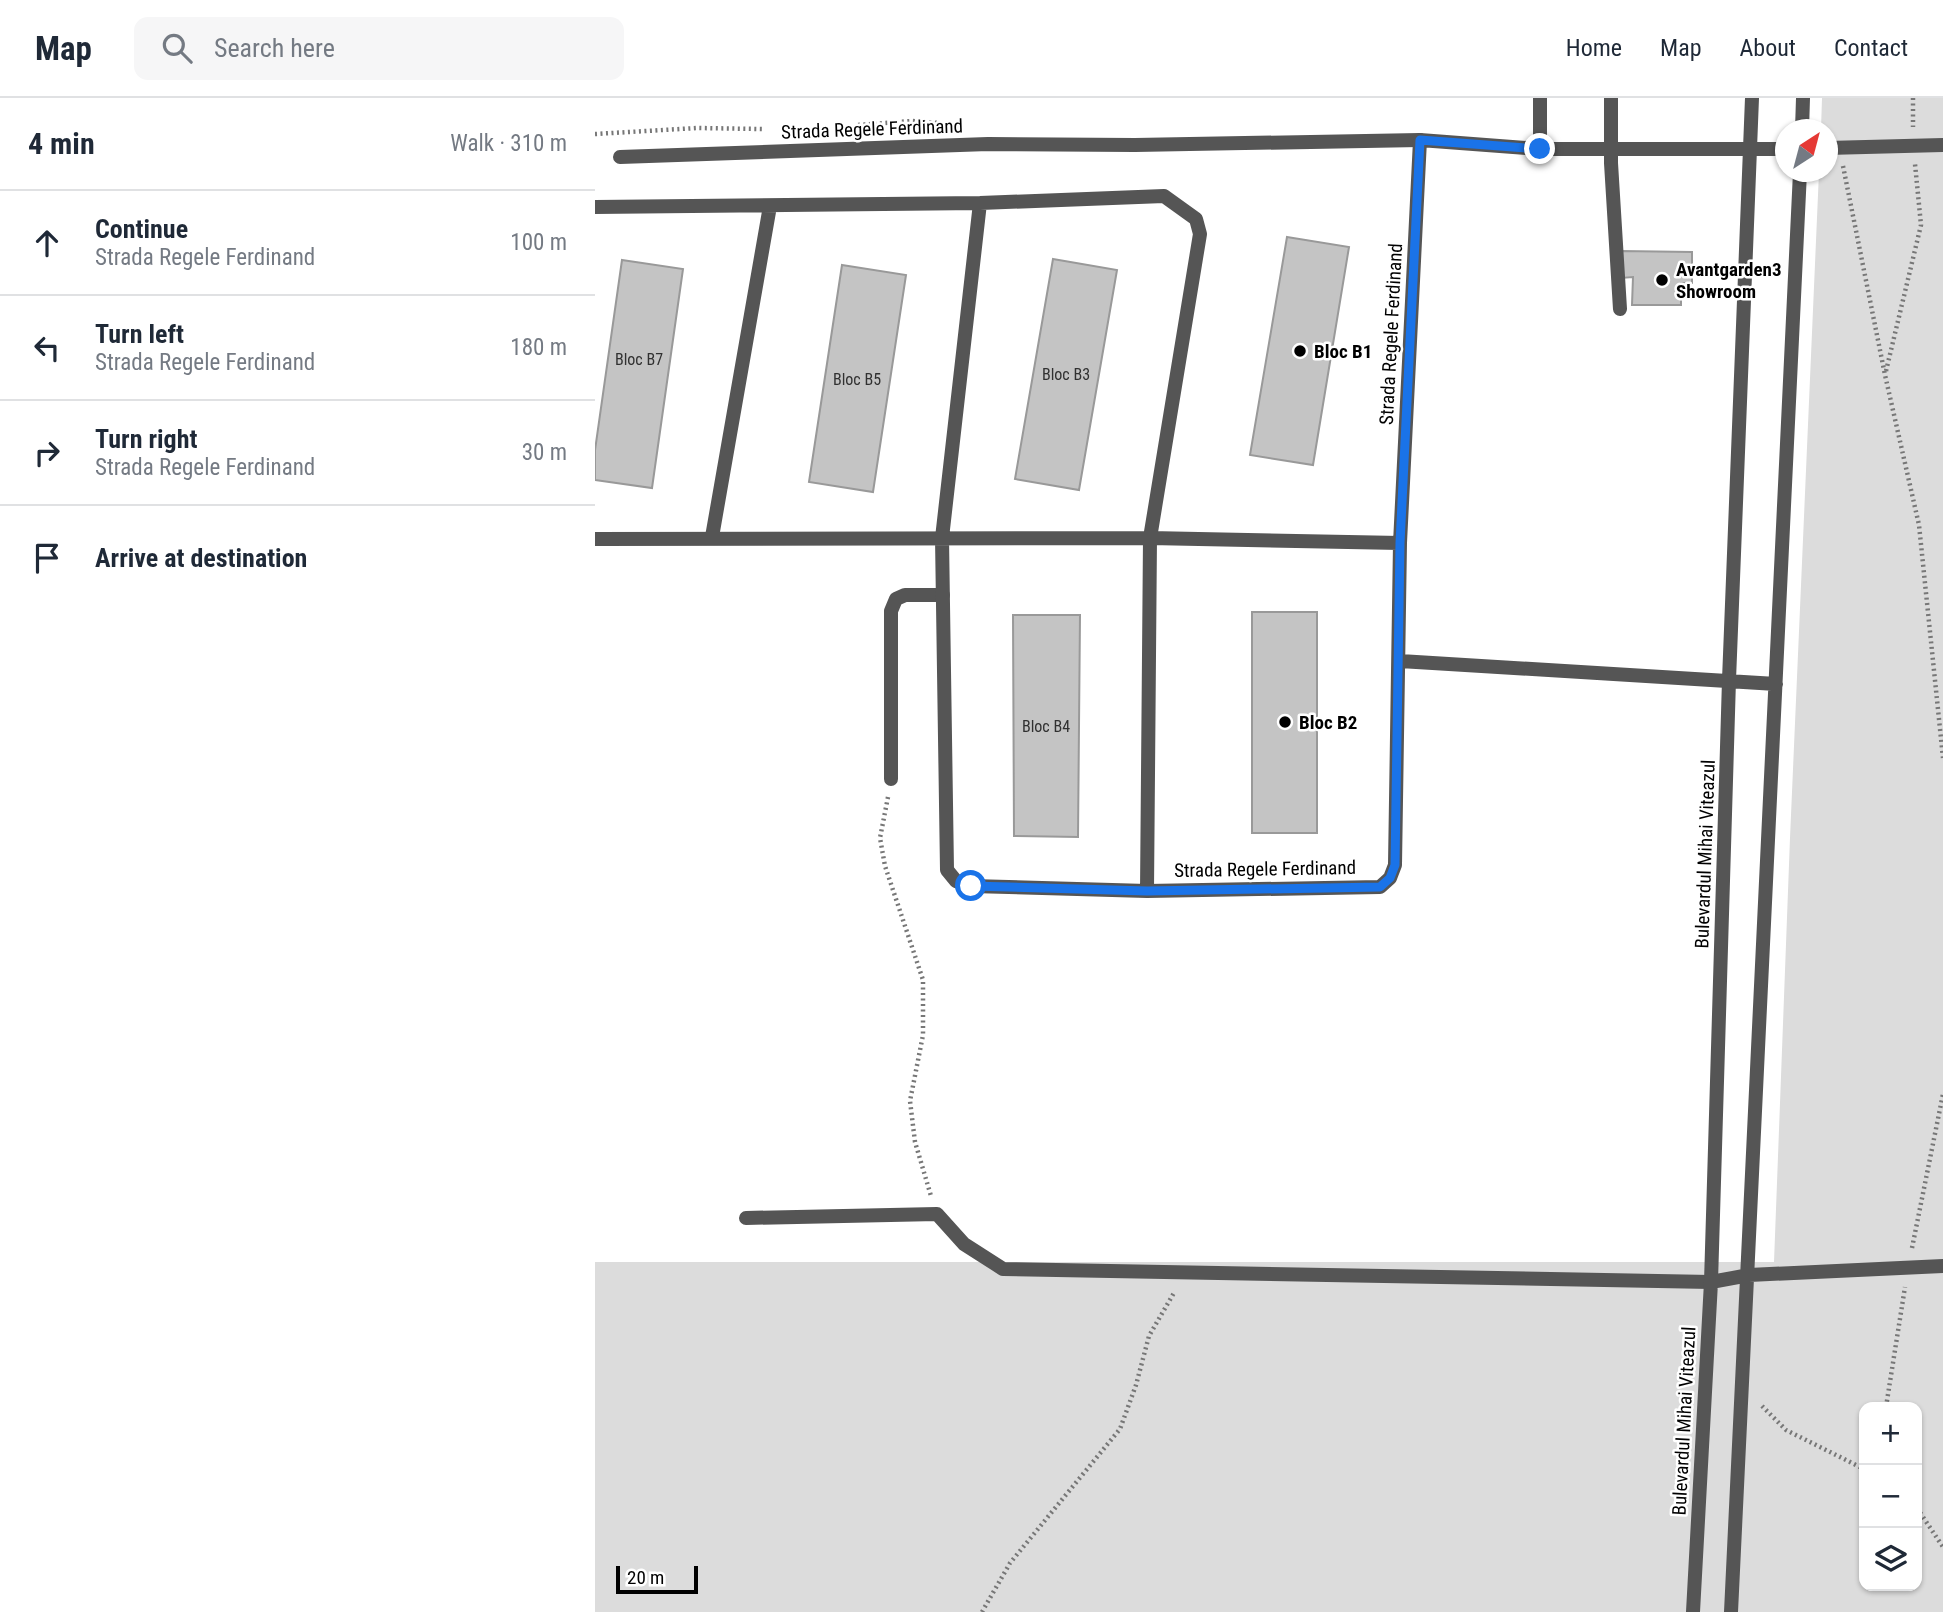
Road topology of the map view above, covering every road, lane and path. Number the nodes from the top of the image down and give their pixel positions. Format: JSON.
{"nodes":[{"id":1,"x":1540,"y":98,"type":"edge"},
{"id":2,"x":1611,"y":98,"type":"edge"},
{"id":3,"x":1752,"y":98,"type":"edge"},
{"id":4,"x":1803,"y":98,"type":"edge"},
{"id":5,"x":1913,"y":98,"type":"edge"},
{"id":6,"x":1802,"y":119,"type":"edge"},
{"id":7,"x":1420,"y":140,"type":"junction"},
{"id":8,"x":1943,"y":145,"type":"edge"},
{"id":9,"x":1913,"y":146,"type":"junction"},
{"id":10,"x":1838,"y":147,"type":"edge"},
{"id":11,"x":1540,"y":149,"type":"junction"},
{"id":12,"x":1613,"y":149,"type":"junction"},
{"id":13,"x":1775,"y":149,"type":"edge"},
{"id":14,"x":1750,"y":150,"type":"junction"},
{"id":15,"x":620,"y":157,"type":"dead end"},
{"id":16,"x":1838,"y":169,"type":"edge"},
{"id":17,"x":1800,"y":182,"type":"edge"},
{"id":18,"x":980,"y":203,"type":"junction"},
{"id":19,"x":770,"y":206,"type":"junction"},
{"id":20,"x":595,"y":207,"type":"edge"},
{"id":21,"x":1620,"y":309,"type":"dead end"},
{"id":22,"x":1885,"y":375,"type":"junction"},
{"id":23,"x":712,"y":537,"type":"junction"},
{"id":24,"x":942,"y":538,"type":"junction"},
{"id":25,"x":1150,"y":538,"type":"junction"},
{"id":26,"x":595,"y":539,"type":"edge"},
{"id":27,"x":1400,"y":543,"type":"junction"},
{"id":28,"x":943,"y":596,"type":"junction"},
{"id":29,"x":1399,"y":661,"type":"junction"},
{"id":30,"x":1729,"y":680,"type":"junction"},
{"id":31,"x":1776,"y":684,"type":"junction"},
{"id":32,"x":1943,"y":758,"type":"edge"},
{"id":33,"x":891,"y":779,"type":"joint"},
{"id":34,"x":1147,"y":891,"type":"junction"},
{"id":35,"x":937,"y":1214,"type":"junction"},
{"id":36,"x":746,"y":1218,"type":"dead end"},
{"id":37,"x":1943,"y":1266,"type":"edge"},
{"id":38,"x":1187,"y":1273,"type":"junction"},
{"id":39,"x":1749,"y":1275,"type":"junction"},
{"id":40,"x":1710,"y":1282,"type":"junction"},
{"id":41,"x":1742,"y":1385,"type":"junction"},
{"id":42,"x":1859,"y":1466,"type":"edge"},
{"id":43,"x":1922,"y":1516,"type":"edge"},
{"id":44,"x":1943,"y":1547,"type":"edge"},
{"id":45,"x":982,"y":1612,"type":"edge"},
{"id":46,"x":1693,"y":1612,"type":"edge"},
{"id":47,"x":1731,"y":1612,"type":"edge"}],
"edges":[{"from":1,"to":11,"type":"street"},
{"from":2,"to":12,"type":"street"},
{"from":3,"to":14,"type":"street","name":"Bulevardul Mihai Viteazul"},
{"from":4,"to":6,"type":"street"},
{"from":5,"to":9,"type":"path"},
{"from":7,"to":11,"type":"street","name":"Strada Regele Ferdinand"},
{"from":7,"to":15,"type":"street","name":"Strada Regele Ferdinand"},
{"from":7,"to":27,"type":"street","name":"Strada Regele Ferdinand"},
{"from":8,"to":9,"type":"street"},
{"from":9,"to":10,"type":"street"},
{"from":9,"to":22,"type":"path"},
{"from":11,"to":12,"type":"street","name":"Strada Regele Ferdinand"},
{"from":12,"to":14,"type":"street","name":"Strada Regele Ferdinand"},
{"from":12,"to":21,"type":"street"},
{"from":13,"to":14,"type":"street","name":"Strada Regele Ferdinand"},
{"from":14,"to":30,"type":"street","name":"Bulevardul Mihai Viteazul"},
{"from":16,"to":22,"type":"path"},
{"from":17,"to":31,"type":"street"},
{"from":18,"to":19,"type":"street"},
{"from":18,"to":24,"type":"street","name":"Strada Regele Ferdinand"},
{"from":18,"to":25,"type":"street"},
{"from":19,"to":20,"type":"street"},
{"from":19,"to":23,"type":"street"},
{"from":22,"to":32,"type":"path"},
{"from":23,"to":24,"type":"street"},
{"from":23,"to":26,"type":"street"},
{"from":24,"to":25,"type":"street"},
{"from":24,"to":28,"type":"street","name":"Strada Regele Ferdinand"},
{"from":25,"to":27,"type":"street"},
{"from":25,"to":34,"type":"street"},
{"from":27,"to":29,"type":"street","name":"Strada Regele Ferdinand"},
{"from":28,"to":33,"type":"street"},
{"from":28,"to":34,"type":"street","name":"Strada Regele Ferdinand"},
{"from":29,"to":30,"type":"street"},
{"from":29,"to":34,"type":"street","name":"Strada Regele Ferdinand"},
{"from":30,"to":31,"type":"street"},
{"from":30,"to":40,"type":"street","name":"Bulevardul Mihai Viteazul"},
{"from":31,"to":39,"type":"street"},
{"from":33,"to":35,"type":"path"},
{"from":35,"to":36,"type":"street"},
{"from":35,"to":38,"type":"street"},
{"from":37,"to":39,"type":"street"},
{"from":38,"to":40,"type":"street"},
{"from":38,"to":45,"type":"path"},
{"from":39,"to":40,"type":"street"},
{"from":39,"to":41,"type":"street"},
{"from":40,"to":46,"type":"street","name":"Bulevardul Mihai Viteazul"},
{"from":41,"to":42,"type":"path"},
{"from":41,"to":47,"type":"street"},
{"from":43,"to":44,"type":"path"}]}
